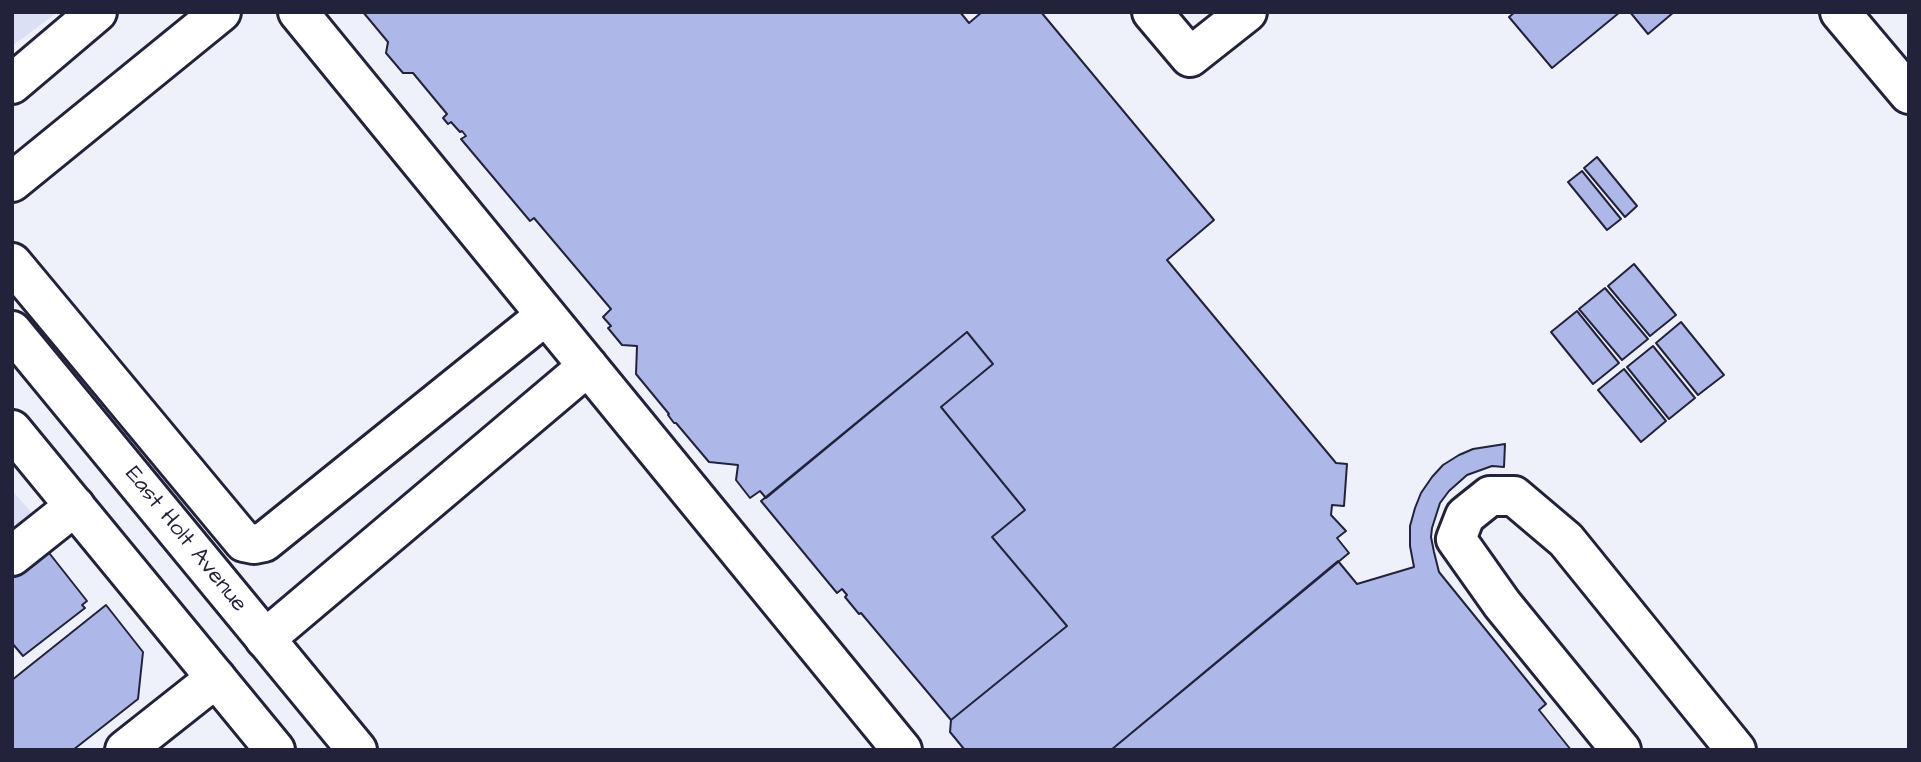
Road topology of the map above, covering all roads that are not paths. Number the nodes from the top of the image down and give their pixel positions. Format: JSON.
{"nodes":[{"id":1,"x":97,"y":12,"type":"edge"},
{"id":2,"x":220,"y":12,"type":"edge"},
{"id":3,"x":298,"y":12,"type":"edge"},
{"id":4,"x":1152,"y":12,"type":"edge"},
{"id":5,"x":1247,"y":12,"type":"edge"},
{"id":6,"x":1840,"y":12,"type":"edge"},
{"id":7,"x":12,"y":84,"type":"edge"},
{"id":8,"x":1909,"y":94,"type":"edge"},
{"id":9,"x":17,"y":168,"type":"edge"},
{"id":10,"x":12,"y":263,"type":"edge"},
{"id":11,"x":546,"y":315,"type":"junction"},
{"id":12,"x":12,"y":331,"type":"edge"},
{"id":13,"x":588,"y":366,"type":"junction"},
{"id":14,"x":12,"y":430,"type":"edge"},
{"id":15,"x":75,"y":506,"type":"junction"},
{"id":16,"x":12,"y":556,"type":"edge"},
{"id":17,"x":265,"y":639,"type":"junction"},
{"id":18,"x":216,"y":678,"type":"junction"},
{"id":19,"x":125,"y":750,"type":"edge"},
{"id":20,"x":275,"y":750,"type":"edge"},
{"id":21,"x":357,"y":750,"type":"edge"},
{"id":22,"x":902,"y":750,"type":"edge"},
{"id":23,"x":1621,"y":750,"type":"edge"},
{"id":24,"x":1736,"y":750,"type":"edge"}],
"edges":[{"from":1,"to":7,"type":"main road"},
{"from":2,"to":9,"type":"main road"},
{"from":3,"to":11,"type":"main road"},
{"from":4,"to":5,"type":"main road"},
{"from":6,"to":8,"type":"main road"},
{"from":10,"to":11,"type":"main road"},
{"from":11,"to":13,"type":"main road"},
{"from":12,"to":17,"type":"main road","name":"East Holt Avenue"},
{"from":13,"to":17,"type":"main road"},
{"from":13,"to":22,"type":"main road"},
{"from":14,"to":15,"type":"main road"},
{"from":15,"to":16,"type":"main road"},
{"from":15,"to":18,"type":"main road"},
{"from":17,"to":21,"type":"main road","name":"East Holt Avenue"},
{"from":18,"to":19,"type":"main road"},
{"from":18,"to":20,"type":"main road"},
{"from":23,"to":24,"type":"main road"}]}
